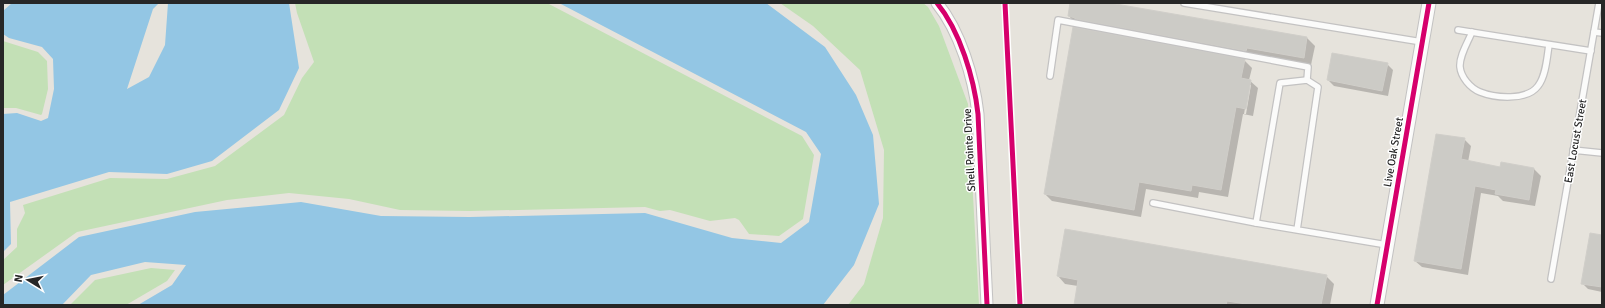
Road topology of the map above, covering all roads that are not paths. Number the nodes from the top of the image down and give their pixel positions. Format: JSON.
{"nodes":[{"id":1,"x":937,"y":3,"type":"edge"},
{"id":2,"x":1184,"y":3,"type":"edge"},
{"id":3,"x":1429,"y":3,"type":"edge"},
{"id":4,"x":1599,"y":3,"type":"edge"},
{"id":5,"x":1458,"y":30,"type":"dead end"},
{"id":6,"x":1472,"y":32,"type":"junction"},
{"id":7,"x":1594,"y":32,"type":"junction"},
{"id":8,"x":1602,"y":33,"type":"edge"},
{"id":9,"x":1422,"y":42,"type":"junction"},
{"id":10,"x":1549,"y":45,"type":"junction"},
{"id":11,"x":1591,"y":51,"type":"junction"},
{"id":12,"x":1050,"y":76,"type":"dead end"},
{"id":13,"x":1307,"y":80,"type":"junction"},
{"id":14,"x":1573,"y":150,"type":"junction"},
{"id":15,"x":1602,"y":153,"type":"edge"},
{"id":16,"x":1153,"y":203,"type":"dead end"},
{"id":17,"x":1256,"y":222,"type":"junction"},
{"id":18,"x":1297,"y":230,"type":"junction"},
{"id":19,"x":1387,"y":245,"type":"junction"},
{"id":20,"x":1551,"y":279,"type":"dead end"},
{"id":21,"x":987,"y":305,"type":"edge"},
{"id":22,"x":1377,"y":305,"type":"edge"}],
"edges":[{"from":1,"to":21,"type":"street","name":"Shell Pointe Drive"},
{"from":2,"to":9,"type":"lane"},
{"from":3,"to":9,"type":"street","name":"Live Oak Street"},
{"from":4,"to":7,"type":"lane","name":"East Locust Street"},
{"from":5,"to":6,"type":"lane"},
{"from":6,"to":10,"type":"lane"},
{"from":6,"to":10,"type":"lane"},
{"from":7,"to":8,"type":"lane"},
{"from":7,"to":11,"type":"lane","name":"East Locust Street"},
{"from":9,"to":19,"type":"street","name":"Live Oak Street"},
{"from":10,"to":11,"type":"lane"},
{"from":11,"to":14,"type":"lane","name":"East Locust Street"},
{"from":12,"to":13,"type":"lane"},
{"from":13,"to":17,"type":"lane"},
{"from":13,"to":18,"type":"lane"},
{"from":14,"to":15,"type":"lane"},
{"from":14,"to":20,"type":"lane","name":"East Locust Street"},
{"from":16,"to":17,"type":"lane"},
{"from":17,"to":18,"type":"lane"},
{"from":18,"to":19,"type":"lane"},
{"from":19,"to":22,"type":"street","name":"Live Oak Street"}]}
